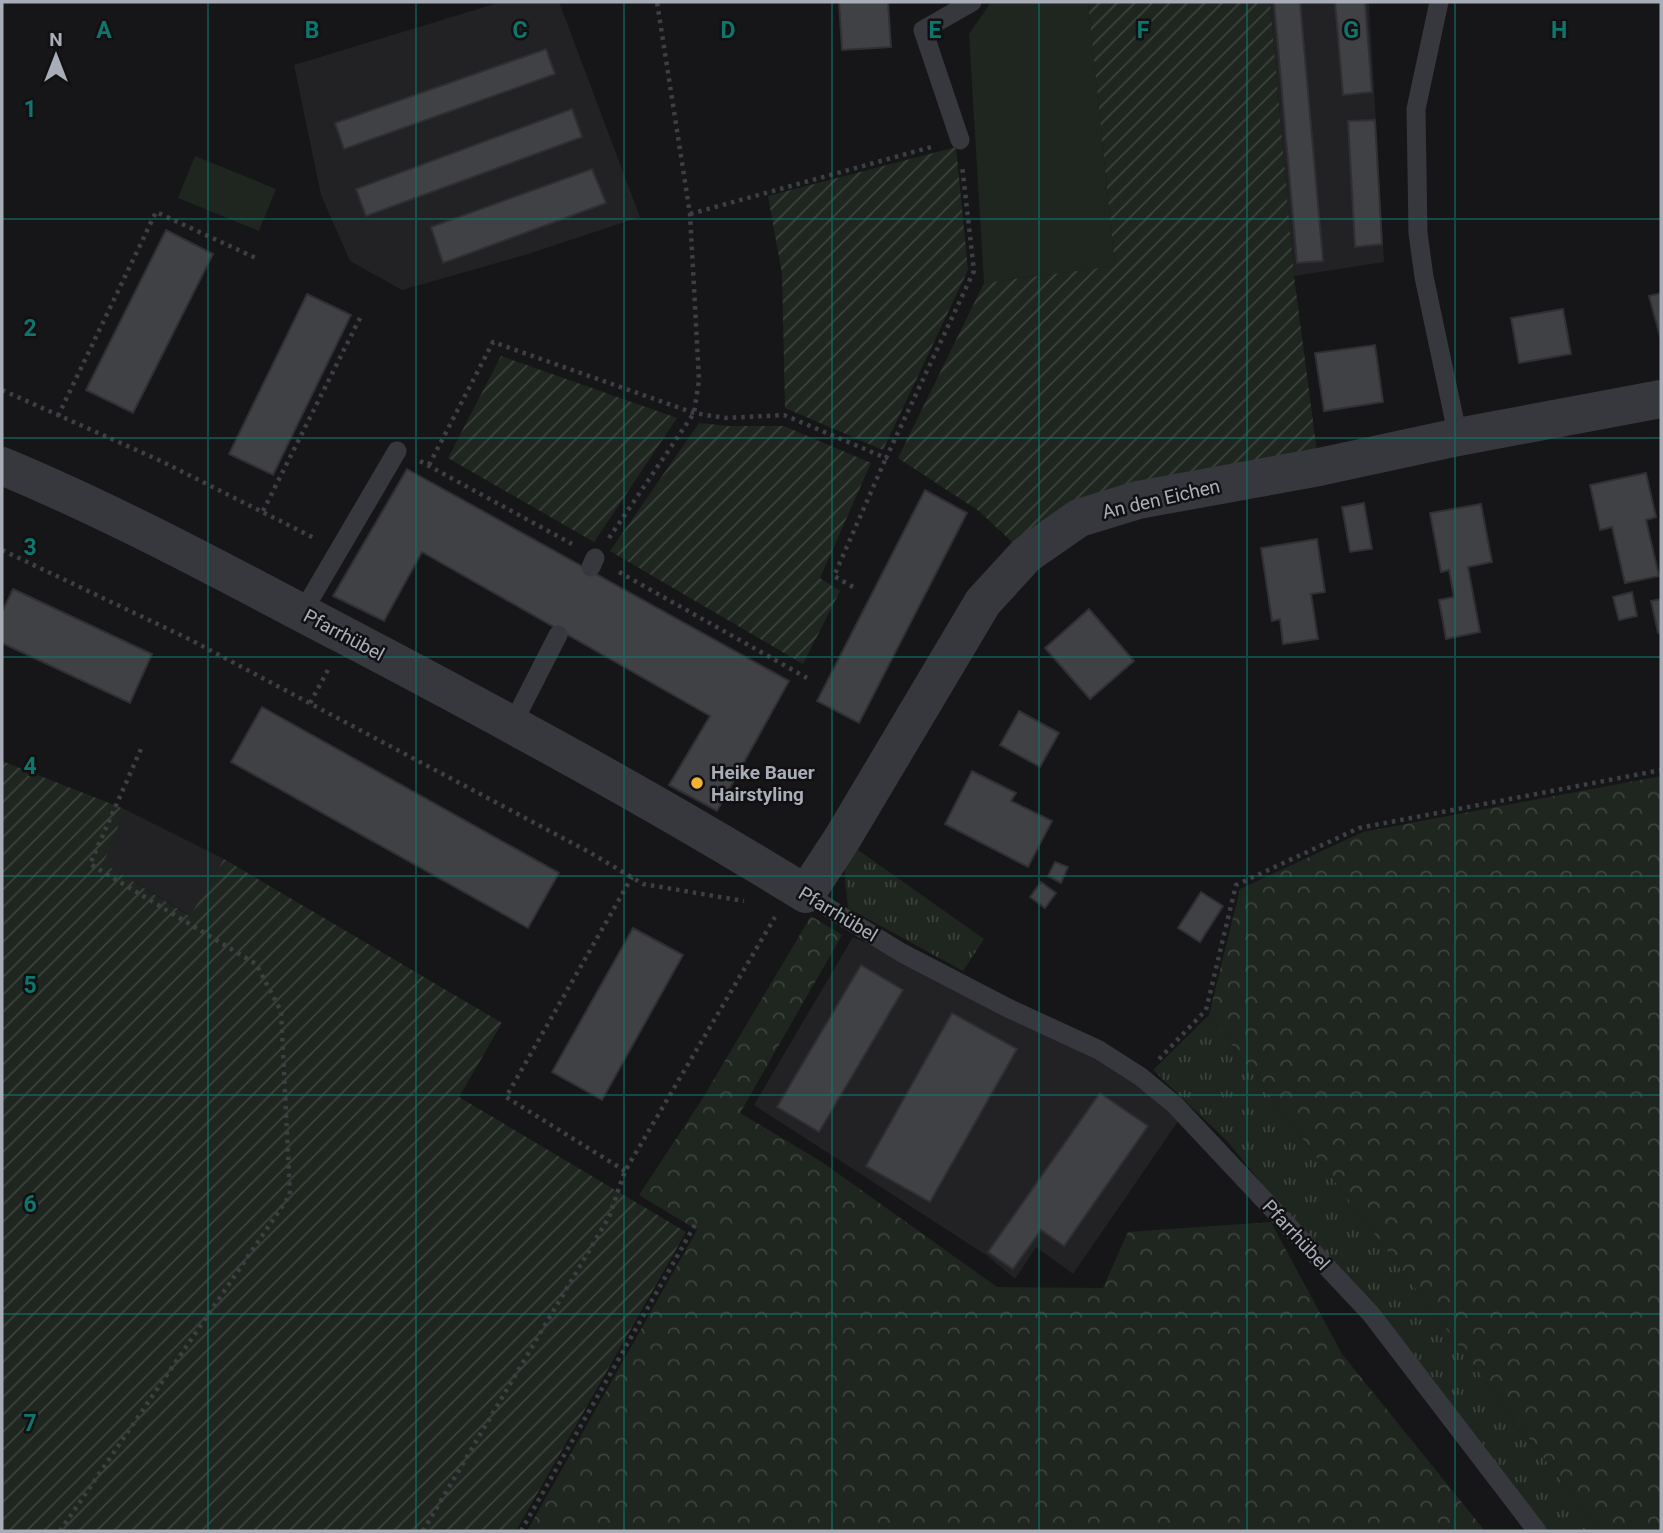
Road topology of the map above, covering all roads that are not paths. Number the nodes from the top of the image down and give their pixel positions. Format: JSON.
{"nodes":[{"id":1,"x":972,"y":2,"type":"edge"},
{"id":2,"x":1439,"y":2,"type":"edge"},
{"id":3,"x":960,"y":140,"type":"road end"},
{"id":4,"x":1661,"y":399,"type":"edge"},
{"id":5,"x":1458,"y":437,"type":"junction"},
{"id":6,"x":397,"y":451,"type":"road end"},
{"id":7,"x":2,"y":466,"type":"edge"},
{"id":8,"x":302,"y":613,"type":"junction"},
{"id":9,"x":558,"y":635,"type":"dead end"},
{"id":10,"x":513,"y":723,"type":"junction"},
{"id":11,"x":806,"y":894,"type":"junction"},
{"id":12,"x":1537,"y":1531,"type":"edge"}],
"edges":[{"from":1,"to":3,"type":"lane"},
{"from":2,"to":5,"type":"lane"},
{"from":4,"to":5,"type":"street","name":"An den Eichen"},
{"from":5,"to":11,"type":"street","name":"An den Eichen"},
{"from":6,"to":8,"type":"lane"},
{"from":7,"to":8,"type":"street","name":"Pfarrhübel"},
{"from":8,"to":10,"type":"street","name":"Pfarrhübel"},
{"from":9,"to":10,"type":"lane"},
{"from":10,"to":11,"type":"street","name":"Pfarrhübel"},
{"from":11,"to":12,"type":"lane","name":"Pfarrhübel"}]}
